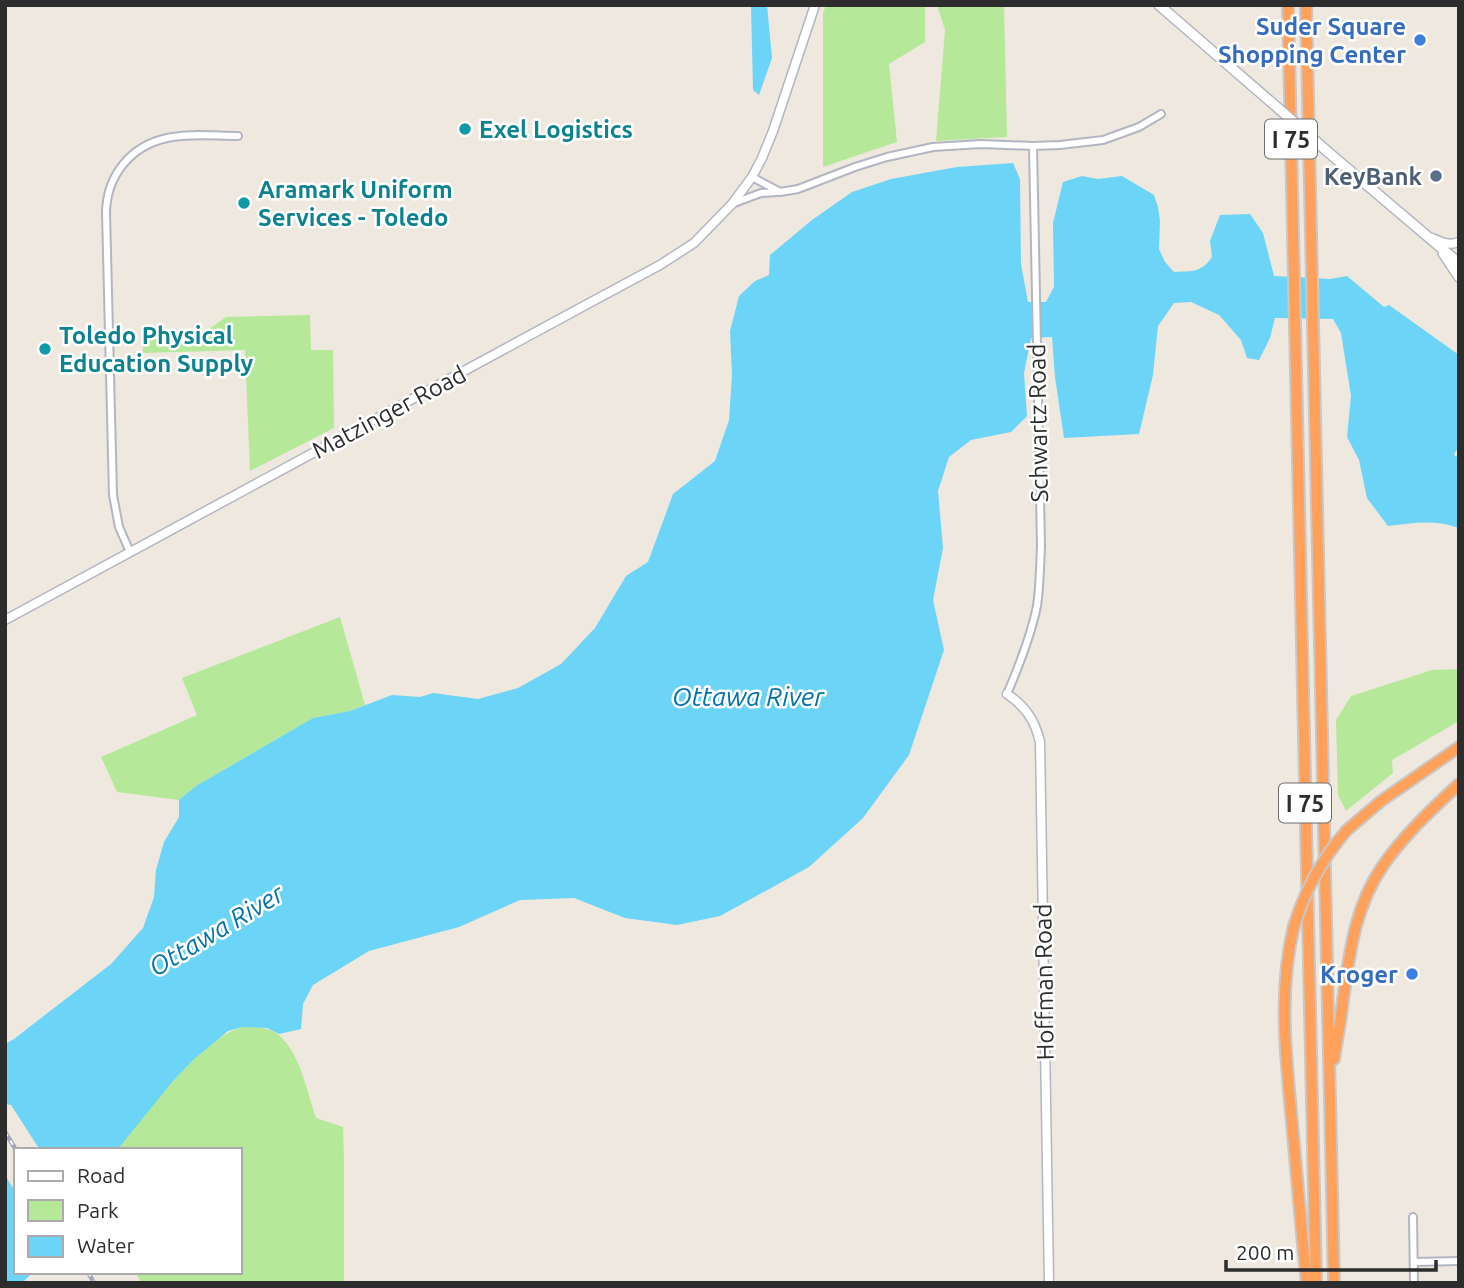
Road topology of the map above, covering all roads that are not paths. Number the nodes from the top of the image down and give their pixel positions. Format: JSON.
{"nodes":[{"id":1,"x":816,"y":5,"type":"edge"},
{"id":2,"x":1159,"y":5,"type":"edge"},
{"id":3,"x":1287,"y":5,"type":"edge"},
{"id":4,"x":1306,"y":5,"type":"edge"},
{"id":5,"x":1161,"y":114,"type":"dead end"},
{"id":6,"x":238,"y":136,"type":"dead end"},
{"id":7,"x":1033,"y":146,"type":"junction"},
{"id":8,"x":752,"y":177,"type":"junction"},
{"id":9,"x":780,"y":192,"type":"junction"},
{"id":10,"x":732,"y":204,"type":"junction"},
{"id":11,"x":1427,"y":236,"type":"junction"},
{"id":12,"x":1459,"y":242,"type":"edge"},
{"id":13,"x":1438,"y":246,"type":"junction"},
{"id":14,"x":1459,"y":263,"type":"edge"},
{"id":15,"x":1459,"y":277,"type":"edge"},
{"id":16,"x":131,"y":552,"type":"junction"},
{"id":17,"x":5,"y":620,"type":"edge"},
{"id":18,"x":1007,"y":694,"type":"joint"},
{"id":19,"x":1459,"y":747,"type":"edge"},
{"id":20,"x":1459,"y":784,"type":"edge"},
{"id":21,"x":1329,"y":1086,"type":"junction"},
{"id":22,"x":1413,"y":1217,"type":"dead end"},
{"id":23,"x":1459,"y":1261,"type":"edge"},
{"id":24,"x":1414,"y":1262,"type":"junction"},
{"id":25,"x":1049,"y":1283,"type":"edge"},
{"id":26,"x":1307,"y":1283,"type":"edge"},
{"id":27,"x":1316,"y":1283,"type":"edge"},
{"id":28,"x":1334,"y":1283,"type":"edge"},
{"id":29,"x":1414,"y":1283,"type":"edge"}],
"edges":[{"from":1,"to":8,"type":"street","name":"Matzinger Road"},
{"from":2,"to":11,"type":"main road","bridge":true},
{"from":3,"to":27,"type":"highway","number":"I 75"},
{"from":4,"to":21,"type":"highway","number":"I 75"},
{"from":5,"to":7,"type":"street"},
{"from":6,"to":16,"type":"street"},
{"from":7,"to":9,"type":"street"},
{"from":7,"to":18,"type":"street","name":"Schwartz Road"},
{"from":8,"to":9,"type":"street"},
{"from":8,"to":10,"type":"street","name":"Matzinger Road"},
{"from":9,"to":10,"type":"street"},
{"from":10,"to":16,"type":"street","name":"Matzinger Road"},
{"from":11,"to":12,"type":"street"},
{"from":11,"to":13,"type":"main road"},
{"from":13,"to":14,"type":"main road"},
{"from":13,"to":15,"type":"main road"},
{"from":16,"to":17,"type":"street","name":"Matzinger Road"},
{"from":18,"to":25,"type":"street","name":"Hoffman Road"},
{"from":19,"to":26,"type":"highway","bridge":true},
{"from":20,"to":21,"type":"highway"},
{"from":21,"to":28,"type":"highway","number":"I 75"},
{"from":22,"to":24,"type":"street"},
{"from":23,"to":24,"type":"street"},
{"from":24,"to":29,"type":"street"}]}
